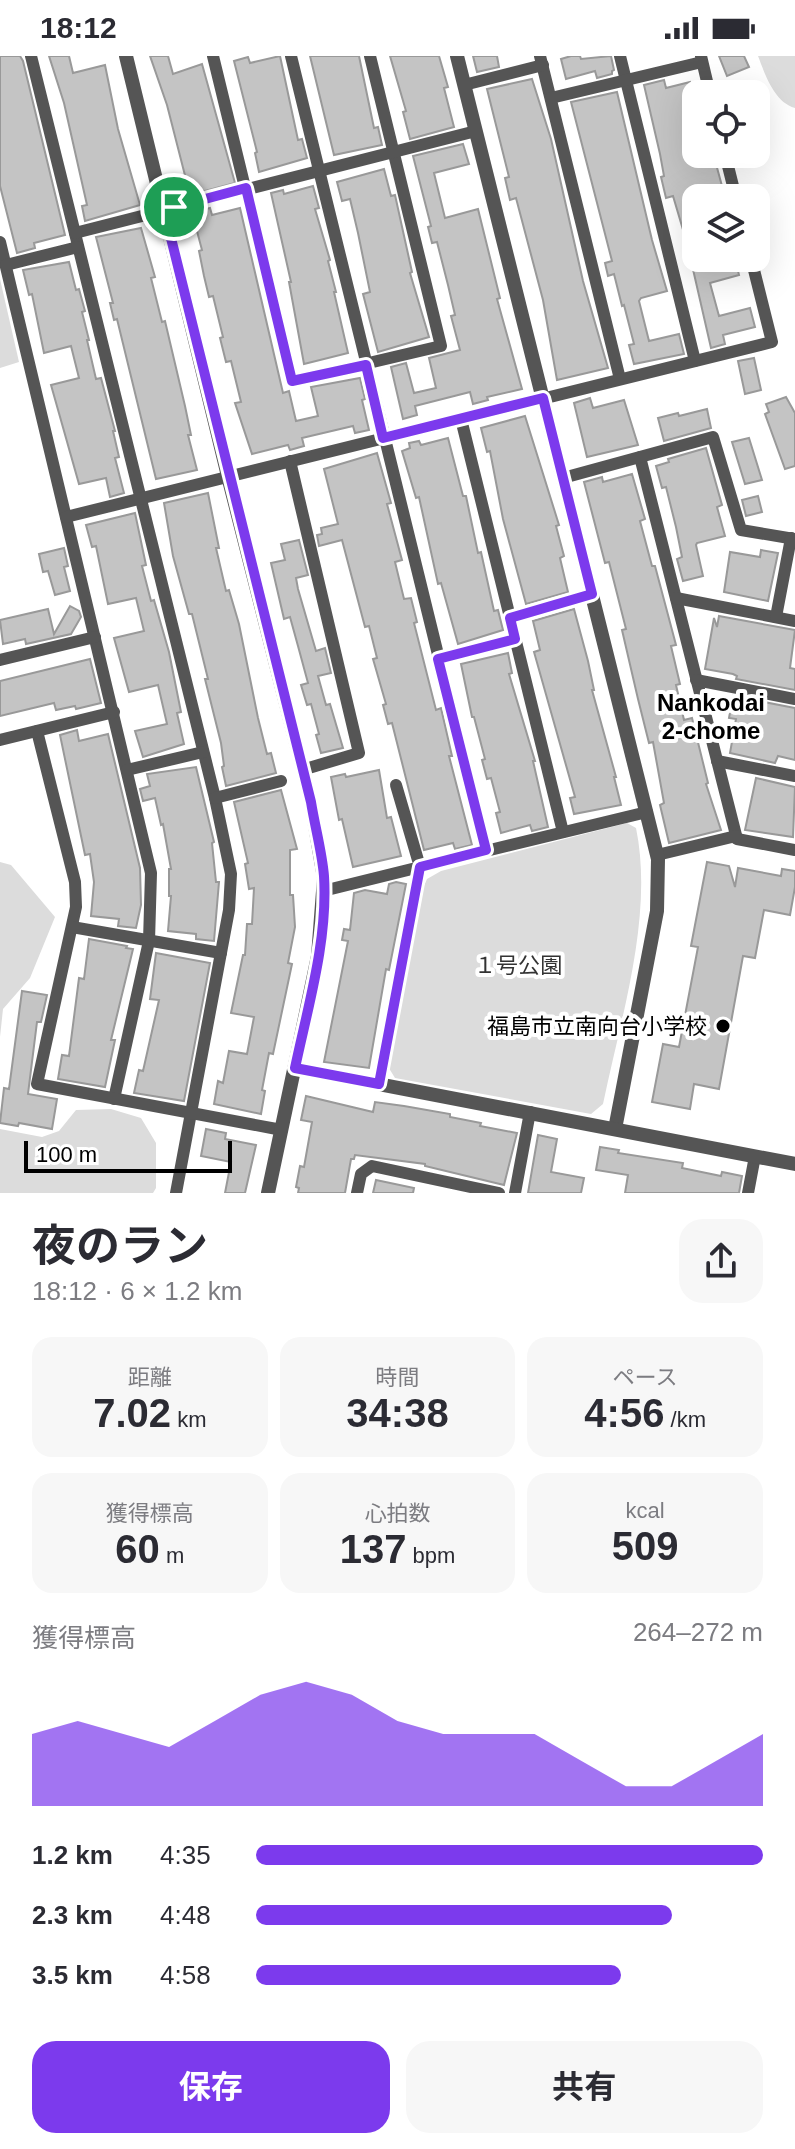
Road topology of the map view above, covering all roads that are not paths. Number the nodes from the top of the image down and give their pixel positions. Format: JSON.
{"nodes":[{"id":1,"x":31,"y":56,"type":"edge"},
{"id":2,"x":126,"y":56,"type":"edge"},
{"id":3,"x":213,"y":56,"type":"edge"},
{"id":4,"x":291,"y":56,"type":"edge"},
{"id":5,"x":370,"y":56,"type":"edge"},
{"id":6,"x":457,"y":56,"type":"edge"},
{"id":7,"x":620,"y":56,"type":"edge"},
{"id":8,"x":701,"y":59,"type":"edge"},
{"id":9,"x":541,"y":61,"type":"edge"},
{"id":10,"x":626,"y":80,"type":"junction"},
{"id":11,"x":706,"y":80,"type":"edge"},
{"id":12,"x":464,"y":85,"type":"junction"},
{"id":13,"x":551,"y":98,"type":"junction"},
{"id":14,"x":476,"y":131,"type":"junction"},
{"id":15,"x":394,"y":152,"type":"junction"},
{"id":16,"x":320,"y":171,"type":"junction"},
{"id":17,"x":246,"y":188,"type":"junction"},
{"id":18,"x":164,"y":210,"type":"junction"},
{"id":19,"x":77,"y":240,"type":"junction"},
{"id":20,"x":0,"y":242,"type":"edge"},
{"id":21,"x":6,"y":265,"type":"junction"},
{"id":22,"x":754,"y":272,"type":"edge"},
{"id":23,"x":695,"y":361,"type":"junction"},
{"id":24,"x":366,"y":365,"type":"junction"},
{"id":25,"x":620,"y":379,"type":"junction"},
{"id":26,"x":543,"y":398,"type":"junction"},
{"id":27,"x":461,"y":419,"type":"junction"},
{"id":28,"x":383,"y":438,"type":"junction"},
{"id":29,"x":640,"y":457,"type":"junction"},
{"id":30,"x":290,"y":461,"type":"junction"},
{"id":31,"x":228,"y":476,"type":"junction"},
{"id":32,"x":563,"y":478,"type":"junction"},
{"id":33,"x":141,"y":498,"type":"junction"},
{"id":34,"x":66,"y":517,"type":"junction"},
{"id":35,"x":793,"y":538,"type":"edge"},
{"id":36,"x":592,"y":594,"type":"junction"},
{"id":37,"x":676,"y":598,"type":"junction"},
{"id":38,"x":776,"y":617,"type":"junction"},
{"id":39,"x":510,"y":618,"type":"junction"},
{"id":40,"x":795,"y":621,"type":"edge"},
{"id":41,"x":95,"y":637,"type":"junction"},
{"id":42,"x":515,"y":639,"type":"junction"},
{"id":43,"x":438,"y":659,"type":"junction"},
{"id":44,"x":0,"y":660,"type":"edge"},
{"id":45,"x":696,"y":680,"type":"junction"},
{"id":46,"x":795,"y":699,"type":"edge"},
{"id":47,"x":114,"y":712,"type":"junction"},
{"id":48,"x":37,"y":731,"type":"junction"},
{"id":49,"x":0,"y":740,"type":"edge"},
{"id":50,"x":203,"y":752,"type":"junction"},
{"id":51,"x":717,"y":761,"type":"junction"},
{"id":52,"x":127,"y":770,"type":"junction"},
{"id":53,"x":302,"y":770,"type":"junction"},
{"id":54,"x":795,"y":776,"type":"edge"},
{"id":55,"x":281,"y":781,"type":"dead end"},
{"id":56,"x":396,"y":785,"type":"dead end"},
{"id":57,"x":215,"y":798,"type":"junction"},
{"id":58,"x":647,"y":812,"type":"junction"},
{"id":59,"x":563,"y":832,"type":"junction"},
{"id":60,"x":736,"y":836,"type":"junction"},
{"id":61,"x":486,"y":850,"type":"junction"},
{"id":62,"x":795,"y":850,"type":"edge"},
{"id":63,"x":657,"y":855,"type":"junction"},
{"id":64,"x":420,"y":867,"type":"junction"},
{"id":65,"x":323,"y":891,"type":"junction"},
{"id":66,"x":72,"y":927,"type":"junction"},
{"id":67,"x":149,"y":941,"type":"junction"},
{"id":68,"x":221,"y":953,"type":"junction"},
{"id":69,"x":295,"y":1068,"type":"junction"},
{"id":70,"x":379,"y":1084,"type":"junction"},
{"id":71,"x":114,"y":1099,"type":"junction"},
{"id":72,"x":530,"y":1112,"type":"junction"},
{"id":73,"x":192,"y":1114,"type":"junction"},
{"id":74,"x":615,"y":1129,"type":"junction"},
{"id":75,"x":282,"y":1130,"type":"junction"},
{"id":76,"x":755,"y":1156,"type":"junction"},
{"id":77,"x":795,"y":1164,"type":"edge"},
{"id":78,"x":438,"y":1187,"type":"edge"},
{"id":79,"x":176,"y":1193,"type":"edge"},
{"id":80,"x":268,"y":1193,"type":"edge"},
{"id":81,"x":357,"y":1193,"type":"edge"},
{"id":82,"x":499,"y":1193,"type":"edge"},
{"id":83,"x":515,"y":1193,"type":"edge"},
{"id":84,"x":748,"y":1193,"type":"edge"}],
"edges":[{"from":1,"to":19,"type":"street"},
{"from":2,"to":18,"type":"street"},
{"from":3,"to":17,"type":"street"},
{"from":4,"to":16,"type":"street"},
{"from":5,"to":15,"type":"street"},
{"from":6,"to":12,"type":"street"},
{"from":7,"to":10,"type":"street"},
{"from":8,"to":10,"type":"street"},
{"from":8,"to":11,"type":"street"},
{"from":9,"to":12,"type":"street"},
{"from":9,"to":13,"type":"street"},
{"from":10,"to":13,"type":"street"},
{"from":10,"to":23,"type":"street"},
{"from":12,"to":14,"type":"street"},
{"from":13,"to":25,"type":"street"},
{"from":14,"to":15,"type":"street"},
{"from":14,"to":26,"type":"street"},
{"from":15,"to":16,"type":"street"},
{"from":15,"to":24,"type":"street"},
{"from":16,"to":17,"type":"street"},
{"from":16,"to":24,"type":"street"},
{"from":17,"to":18,"type":"street"},
{"from":17,"to":24,"type":"street"},
{"from":18,"to":19,"type":"street"},
{"from":18,"to":31,"type":"street"},
{"from":19,"to":21,"type":"street"},
{"from":19,"to":33,"type":"street"},
{"from":20,"to":21,"type":"street"},
{"from":21,"to":34,"type":"street"},
{"from":22,"to":23,"type":"street"},
{"from":23,"to":25,"type":"street"},
{"from":24,"to":28,"type":"street"},
{"from":25,"to":26,"type":"street"},
{"from":26,"to":27,"type":"street"},
{"from":26,"to":32,"type":"street"},
{"from":27,"to":28,"type":"street"},
{"from":27,"to":39,"type":"street"},
{"from":28,"to":30,"type":"street"},
{"from":28,"to":43,"type":"street"},
{"from":29,"to":32,"type":"street"},
{"from":29,"to":35,"type":"street"},
{"from":29,"to":37,"type":"street"},
{"from":30,"to":31,"type":"street"},
{"from":30,"to":53,"type":"street"},
{"from":31,"to":33,"type":"street"},
{"from":31,"to":53,"type":"street"},
{"from":32,"to":36,"type":"street"},
{"from":33,"to":34,"type":"street"},
{"from":33,"to":50,"type":"street"},
{"from":34,"to":41,"type":"street"},
{"from":35,"to":38,"type":"street"},
{"from":36,"to":39,"type":"street"},
{"from":36,"to":58,"type":"street"},
{"from":37,"to":38,"type":"street"},
{"from":37,"to":45,"type":"street"},
{"from":38,"to":40,"type":"street"},
{"from":39,"to":42,"type":"street"},
{"from":41,"to":44,"type":"street"},
{"from":41,"to":47,"type":"street"},
{"from":42,"to":43,"type":"street"},
{"from":42,"to":59,"type":"street"},
{"from":43,"to":61,"type":"street"},
{"from":45,"to":46,"type":"street"},
{"from":45,"to":51,"type":"street"},
{"from":47,"to":48,"type":"street"},
{"from":47,"to":52,"type":"street"},
{"from":48,"to":49,"type":"street"},
{"from":48,"to":66,"type":"street"},
{"from":50,"to":52,"type":"street"},
{"from":50,"to":57,"type":"street"},
{"from":51,"to":54,"type":"street"},
{"from":51,"to":60,"type":"street"},
{"from":52,"to":67,"type":"street"},
{"from":53,"to":65,"type":"street"},
{"from":55,"to":57,"type":"street"},
{"from":56,"to":64,"type":"street"},
{"from":57,"to":68,"type":"street"},
{"from":58,"to":59,"type":"street"},
{"from":58,"to":63,"type":"street"},
{"from":59,"to":61,"type":"street"},
{"from":60,"to":62,"type":"street"},
{"from":60,"to":63,"type":"street"},
{"from":61,"to":64,"type":"street"},
{"from":63,"to":74,"type":"street"},
{"from":64,"to":65,"type":"street"},
{"from":64,"to":70,"type":"street"},
{"from":65,"to":69,"type":"street"},
{"from":66,"to":67,"type":"street"},
{"from":66,"to":71,"type":"street"},
{"from":67,"to":68,"type":"street"},
{"from":67,"to":71,"type":"street"},
{"from":68,"to":73,"type":"street"},
{"from":69,"to":70,"type":"street"},
{"from":69,"to":75,"type":"street"},
{"from":70,"to":72,"type":"street"},
{"from":71,"to":73,"type":"street"},
{"from":72,"to":74,"type":"street"},
{"from":72,"to":83,"type":"street"},
{"from":73,"to":75,"type":"street"},
{"from":73,"to":79,"type":"street"},
{"from":74,"to":76,"type":"street"},
{"from":75,"to":80,"type":"street"},
{"from":76,"to":77,"type":"street"},
{"from":76,"to":84,"type":"street"},
{"from":78,"to":81,"type":"street"},
{"from":78,"to":82,"type":"street"}]}
